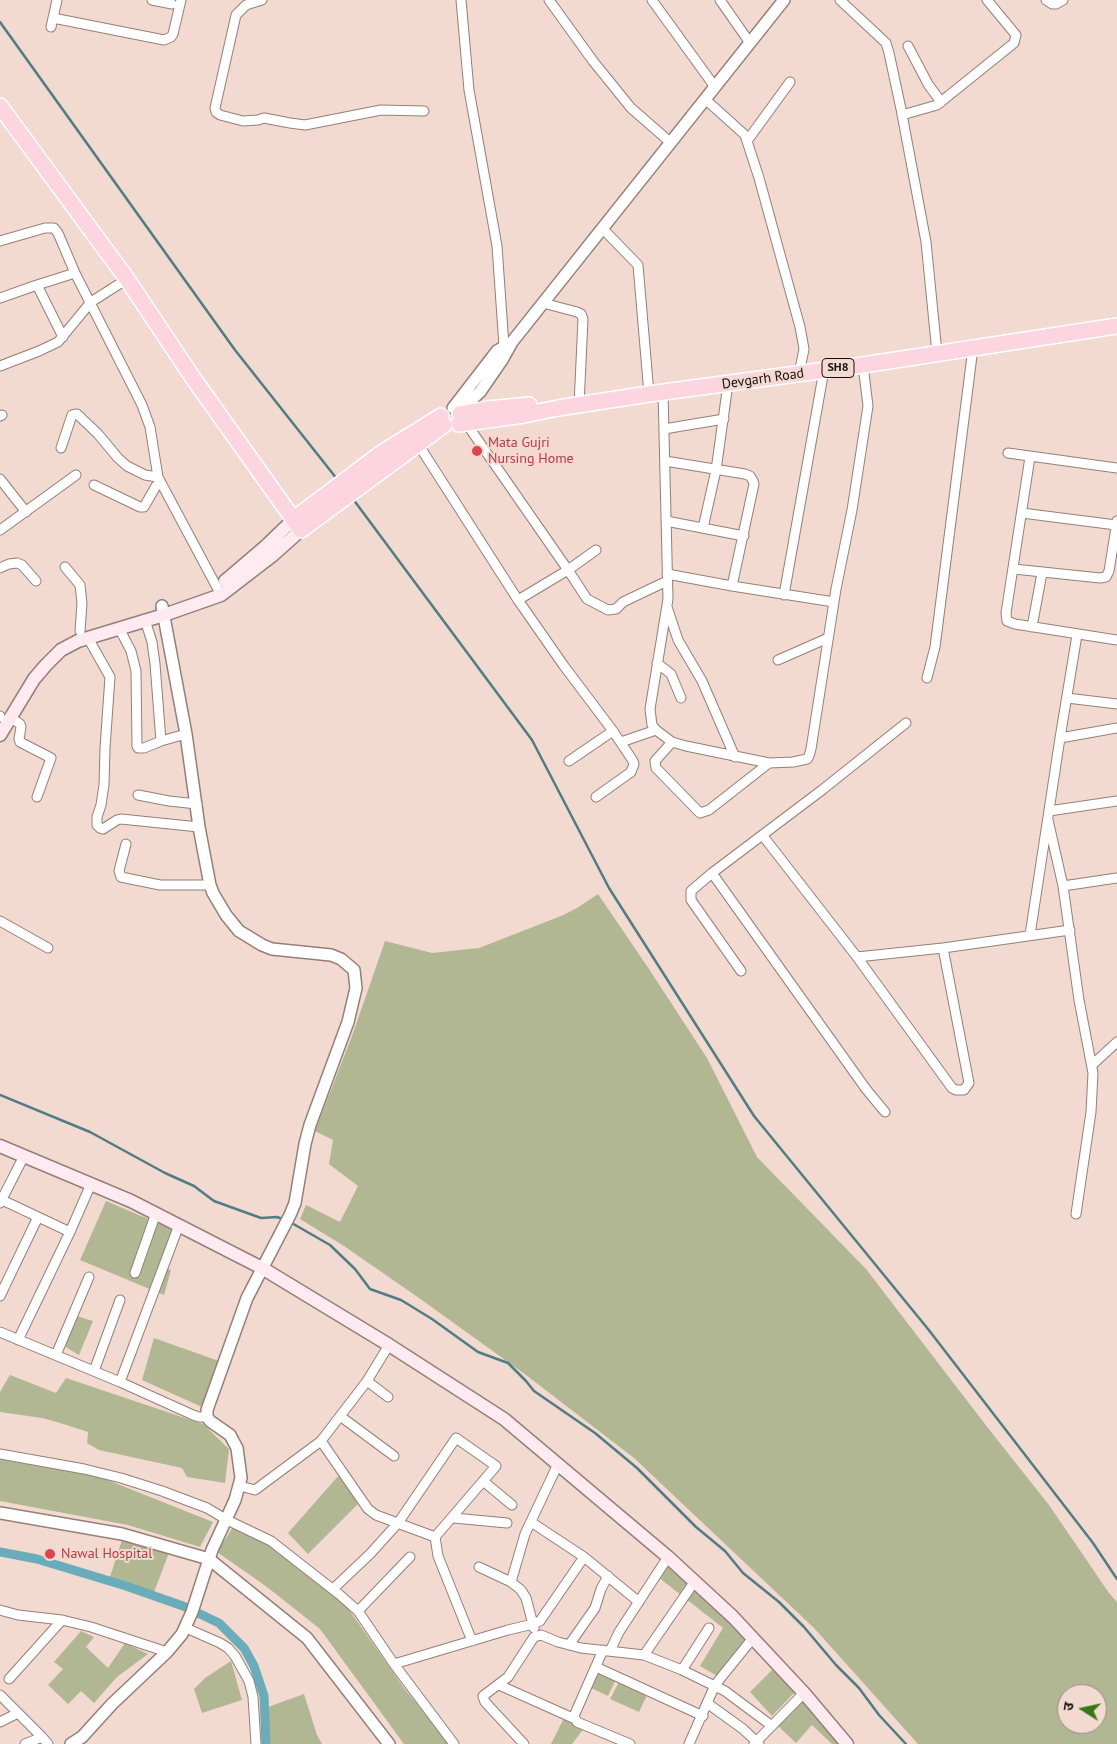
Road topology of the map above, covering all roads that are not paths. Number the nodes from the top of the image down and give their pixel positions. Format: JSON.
{"nodes":[{"id":1,"x":57,"y":0,"type":"edge"},
{"id":2,"x":152,"y":0,"type":"edge"},
{"id":3,"x":262,"y":0,"type":"edge"},
{"id":4,"x":462,"y":0,"type":"edge"},
{"id":5,"x":550,"y":0,"type":"edge"},
{"id":6,"x":652,"y":0,"type":"edge"},
{"id":7,"x":720,"y":0,"type":"edge"},
{"id":8,"x":784,"y":0,"type":"edge"},
{"id":9,"x":840,"y":0,"type":"edge"},
{"id":10,"x":987,"y":0,"type":"edge"},
{"id":11,"x":1046,"y":0,"type":"edge"},
{"id":12,"x":1063,"y":0,"type":"edge"},
{"id":13,"x":176,"y":3,"type":"edge"},
{"id":14,"x":750,"y":43,"type":"junction"},
{"id":15,"x":908,"y":46,"type":"dead end"},
{"id":16,"x":790,"y":82,"type":"dead end"},
{"id":17,"x":715,"y":87,"type":"junction"},
{"id":18,"x":705,"y":99,"type":"junction"},
{"id":19,"x":942,"y":102,"type":"junction"},
{"id":20,"x":0,"y":106,"type":"edge"},
{"id":21,"x":424,"y":111,"type":"dead end"},
{"id":22,"x":902,"y":115,"type":"junction"},
{"id":23,"x":747,"y":141,"type":"junction"},
{"id":24,"x":670,"y":142,"type":"junction"},
{"id":25,"x":602,"y":228,"type":"junction"},
{"id":26,"x":0,"y":241,"type":"edge"},
{"id":27,"x":75,"y":274,"type":"junction"},
{"id":28,"x":127,"y":280,"type":"junction"},
{"id":29,"x":37,"y":285,"type":"junction"},
{"id":30,"x":0,"y":298,"type":"edge"},
{"id":31,"x":91,"y":302,"type":"junction"},
{"id":32,"x":543,"y":303,"type":"junction"},
{"id":33,"x":1117,"y":326,"type":"edge"},
{"id":34,"x":63,"y":337,"type":"junction"},
{"id":35,"x":508,"y":344,"type":"junction"},
{"id":36,"x":973,"y":348,"type":"junction"},
{"id":37,"x":937,"y":353,"type":"junction"},
{"id":38,"x":863,"y":364,"type":"junction"},
{"id":39,"x":0,"y":366,"type":"edge"},
{"id":40,"x":824,"y":370,"type":"junction"},
{"id":41,"x":799,"y":374,"type":"junction"},
{"id":42,"x":728,"y":384,"type":"junction"},
{"id":43,"x":656,"y":393,"type":"junction"},
{"id":44,"x":579,"y":405,"type":"junction"},
{"id":45,"x":455,"y":417,"type":"junction"},
{"id":46,"x":724,"y":419,"type":"junction"},
{"id":47,"x":664,"y":430,"type":"junction"},
{"id":48,"x":418,"y":444,"type":"junction"},
{"id":49,"x":61,"y":448,"type":"dead end"},
{"id":50,"x":1008,"y":453,"type":"dead end"},
{"id":51,"x":1030,"y":457,"type":"junction"},
{"id":52,"x":665,"y":461,"type":"junction"},
{"id":53,"x":1117,"y":468,"type":"edge"},
{"id":54,"x":716,"y":470,"type":"junction"},
{"id":55,"x":363,"y":474,"type":"junction"},
{"id":56,"x":76,"y":475,"type":"dead end"},
{"id":57,"x":0,"y":479,"type":"edge"},
{"id":58,"x":159,"y":479,"type":"junction"},
{"id":59,"x":94,"y":485,"type":"dead end"},
{"id":60,"x":26,"y":512,"type":"junction"},
{"id":61,"x":1022,"y":513,"type":"junction"},
{"id":62,"x":1117,"y":521,"type":"edge"},
{"id":63,"x":666,"y":522,"type":"junction"},
{"id":64,"x":298,"y":524,"type":"junction"},
{"id":65,"x":1116,"y":525,"type":"edge"},
{"id":66,"x":703,"y":528,"type":"junction"},
{"id":67,"x":0,"y":530,"type":"edge"},
{"id":68,"x":744,"y":536,"type":"junction"},
{"id":69,"x":596,"y":550,"type":"dead end"},
{"id":70,"x":65,"y":567,"type":"dead end"},
{"id":71,"x":0,"y":568,"type":"edge"},
{"id":72,"x":1014,"y":569,"type":"junction"},
{"id":73,"x":568,"y":570,"type":"junction"},
{"id":74,"x":1042,"y":572,"type":"junction"},
{"id":75,"x":667,"y":578,"type":"junction"},
{"id":76,"x":36,"y":581,"type":"dead end"},
{"id":77,"x":732,"y":586,"type":"junction"},
{"id":78,"x":219,"y":591,"type":"junction"},
{"id":79,"x":784,"y":595,"type":"junction"},
{"id":80,"x":518,"y":600,"type":"junction"},
{"id":81,"x":834,"y":602,"type":"junction"},
{"id":82,"x":666,"y":607,"type":"junction"},
{"id":83,"x":163,"y":610,"type":"junction"},
{"id":84,"x":145,"y":620,"type":"junction"},
{"id":85,"x":1032,"y":627,"type":"junction"},
{"id":86,"x":118,"y":628,"type":"junction"},
{"id":87,"x":84,"y":634,"type":"junction"},
{"id":88,"x":1077,"y":635,"type":"junction"},
{"id":89,"x":828,"y":638,"type":"junction"},
{"id":90,"x":1117,"y":640,"type":"edge"},
{"id":91,"x":778,"y":660,"type":"dead end"},
{"id":92,"x":657,"y":663,"type":"junction"},
{"id":93,"x":927,"y":678,"type":"dead end"},
{"id":94,"x":681,"y":698,"type":"dead end"},
{"id":95,"x":1067,"y":698,"type":"junction"},
{"id":96,"x":1117,"y":704,"type":"edge"},
{"id":97,"x":3,"y":717,"type":"edge"},
{"id":98,"x":906,"y":723,"type":"dead end"},
{"id":99,"x":1117,"y":728,"type":"edge"},
{"id":100,"x":656,"y":730,"type":"junction"},
{"id":101,"x":613,"y":731,"type":"junction"},
{"id":102,"x":186,"y":734,"type":"junction"},
{"id":103,"x":0,"y":735,"type":"edge"},
{"id":104,"x":1060,"y":738,"type":"junction"},
{"id":105,"x":162,"y":741,"type":"junction"},
{"id":106,"x":621,"y":742,"type":"junction"},
{"id":107,"x":672,"y":742,"type":"junction"},
{"id":108,"x":735,"y":757,"type":"junction"},
{"id":109,"x":569,"y":761,"type":"dead end"},
{"id":110,"x":769,"y":763,"type":"junction"},
{"id":111,"x":138,"y":795,"type":"dead end"},
{"id":112,"x":596,"y":796,"type":"dead end"},
{"id":113,"x":37,"y":797,"type":"dead end"},
{"id":114,"x":1117,"y":801,"type":"edge"},
{"id":115,"x":197,"y":804,"type":"junction"},
{"id":116,"x":1049,"y":816,"type":"junction"},
{"id":117,"x":199,"y":827,"type":"junction"},
{"id":118,"x":763,"y":836,"type":"junction"},
{"id":119,"x":126,"y":844,"type":"dead end"},
{"id":120,"x":712,"y":873,"type":"junction"},
{"id":121,"x":1117,"y":878,"type":"edge"},
{"id":122,"x":210,"y":885,"type":"junction"},
{"id":123,"x":1063,"y":886,"type":"junction"},
{"id":124,"x":0,"y":921,"type":"edge"},
{"id":125,"x":1070,"y":930,"type":"junction"},
{"id":126,"x":1030,"y":935,"type":"junction"},
{"id":127,"x":48,"y":948,"type":"dead end"},
{"id":128,"x":943,"y":948,"type":"junction"},
{"id":129,"x":857,"y":957,"type":"junction"},
{"id":130,"x":742,"y":971,"type":"dead end"},
{"id":131,"x":1117,"y":1042,"type":"edge"},
{"id":132,"x":1092,"y":1065,"type":"junction"},
{"id":133,"x":885,"y":1112,"type":"dead end"},
{"id":134,"x":0,"y":1146,"type":"edge"},
{"id":135,"x":24,"y":1156,"type":"junction"},
{"id":136,"x":91,"y":1184,"type":"junction"},
{"id":137,"x":0,"y":1201,"type":"edge"},
{"id":138,"x":156,"y":1213,"type":"junction"},
{"id":139,"x":1076,"y":1214,"type":"dead end"},
{"id":140,"x":38,"y":1217,"type":"junction"},
{"id":141,"x":179,"y":1225,"type":"junction"},
{"id":142,"x":70,"y":1232,"type":"junction"},
{"id":143,"x":262,"y":1268,"type":"junction"},
{"id":144,"x":135,"y":1273,"type":"dead end"},
{"id":145,"x":89,"y":1277,"type":"dead end"},
{"id":146,"x":0,"y":1296,"type":"edge"},
{"id":147,"x":120,"y":1300,"type":"dead end"},
{"id":148,"x":0,"y":1332,"type":"edge"},
{"id":149,"x":18,"y":1340,"type":"junction"},
{"id":150,"x":389,"y":1344,"type":"junction"},
{"id":151,"x":56,"y":1355,"type":"junction"},
{"id":152,"x":94,"y":1371,"type":"junction"},
{"id":153,"x":367,"y":1381,"type":"junction"},
{"id":154,"x":120,"y":1382,"type":"junction"},
{"id":155,"x":388,"y":1397,"type":"dead end"},
{"id":156,"x":340,"y":1416,"type":"junction"},
{"id":157,"x":207,"y":1417,"type":"junction"},
{"id":158,"x":321,"y":1441,"type":"junction"},
{"id":159,"x":0,"y":1454,"type":"edge"},
{"id":160,"x":394,"y":1456,"type":"dead end"},
{"id":161,"x":558,"y":1464,"type":"junction"},
{"id":162,"x":483,"y":1481,"type":"junction"},
{"id":163,"x":240,"y":1486,"type":"junction"},
{"id":164,"x":512,"y":1506,"type":"dead end"},
{"id":165,"x":0,"y":1513,"type":"edge"},
{"id":166,"x":454,"y":1518,"type":"junction"},
{"id":167,"x":227,"y":1520,"type":"junction"},
{"id":168,"x":531,"y":1522,"type":"junction"},
{"id":169,"x":398,"y":1523,"type":"junction"},
{"id":170,"x":507,"y":1523,"type":"dead end"},
{"id":171,"x":435,"y":1537,"type":"junction"},
{"id":172,"x":410,"y":1557,"type":"dead end"},
{"id":173,"x":584,"y":1557,"type":"junction"},
{"id":174,"x":668,"y":1557,"type":"junction"},
{"id":175,"x":209,"y":1559,"type":"junction"},
{"id":176,"x":479,"y":1567,"type":"dead end"},
{"id":177,"x":608,"y":1576,"type":"junction"},
{"id":178,"x":695,"y":1581,"type":"junction"},
{"id":179,"x":511,"y":1582,"type":"junction"},
{"id":180,"x":333,"y":1589,"type":"junction"},
{"id":181,"x":639,"y":1602,"type":"junction"},
{"id":182,"x":0,"y":1610,"type":"edge"},
{"id":183,"x":358,"y":1611,"type":"junction"},
{"id":184,"x":62,"y":1620,"type":"junction"},
{"id":185,"x":533,"y":1624,"type":"junction"},
{"id":186,"x":186,"y":1628,"type":"junction"},
{"id":187,"x":709,"y":1628,"type":"dead end"},
{"id":188,"x":537,"y":1636,"type":"junction"},
{"id":189,"x":753,"y":1638,"type":"junction"},
{"id":190,"x":472,"y":1641,"type":"junction"},
{"id":191,"x":569,"y":1645,"type":"junction"},
{"id":192,"x":607,"y":1651,"type":"junction"},
{"id":193,"x":167,"y":1652,"type":"junction"},
{"id":194,"x":644,"y":1655,"type":"junction"},
{"id":195,"x":394,"y":1664,"type":"junction"},
{"id":196,"x":596,"y":1667,"type":"junction"},
{"id":197,"x":682,"y":1670,"type":"junction"},
{"id":198,"x":9,"y":1679,"type":"dead end"},
{"id":199,"x":499,"y":1685,"type":"junction"},
{"id":200,"x":715,"y":1685,"type":"junction"},
{"id":201,"x":804,"y":1693,"type":"junction"},
{"id":202,"x":0,"y":1695,"type":"edge"},
{"id":203,"x":707,"y":1703,"type":"junction"},
{"id":204,"x":18,"y":1713,"type":"junction"},
{"id":205,"x":703,"y":1716,"type":"junction"},
{"id":206,"x":575,"y":1719,"type":"junction"},
{"id":207,"x":0,"y":1722,"type":"edge"},
{"id":208,"x":772,"y":1726,"type":"junction"},
{"id":209,"x":84,"y":1740,"type":"edge"},
{"id":210,"x":45,"y":1741,"type":"edge"},
{"id":211,"x":757,"y":1743,"type":"edge"},
{"id":212,"x":845,"y":1743,"type":"edge"},
{"id":213,"x":25,"y":1744,"type":"edge"},
{"id":214,"x":71,"y":1744,"type":"edge"},
{"id":215,"x":256,"y":1744,"type":"edge"},
{"id":216,"x":389,"y":1744,"type":"edge"},
{"id":217,"x":454,"y":1744,"type":"edge"},
{"id":218,"x":524,"y":1744,"type":"edge"},
{"id":219,"x":630,"y":1744,"type":"edge"},
{"id":220,"x":689,"y":1744,"type":"edge"}],
"edges":[{"from":1,"to":13,"type":"street"},
{"from":2,"to":13,"type":"street"},
{"from":3,"to":21,"type":"street"},
{"from":4,"to":35,"type":"street"},
{"from":5,"to":24,"type":"street"},
{"from":6,"to":17,"type":"street"},
{"from":7,"to":14,"type":"street"},
{"from":8,"to":14,"type":"street"},
{"from":9,"to":22,"type":"street"},
{"from":10,"to":19,"type":"street"},
{"from":11,"to":12,"type":"street"},
{"from":14,"to":17,"type":"street"},
{"from":15,"to":19,"type":"street"},
{"from":16,"to":23,"type":"street"},
{"from":17,"to":18,"type":"street"},
{"from":18,"to":23,"type":"street"},
{"from":18,"to":24,"type":"street"},
{"from":19,"to":22,"type":"street"},
{"from":20,"to":28,"type":"main road"},
{"from":22,"to":37,"type":"street"},
{"from":23,"to":41,"type":"street"},
{"from":24,"to":25,"type":"street"},
{"from":25,"to":32,"type":"street"},
{"from":25,"to":43,"type":"street"},
{"from":26,"to":27,"type":"street"},
{"from":27,"to":29,"type":"street"},
{"from":27,"to":31,"type":"street"},
{"from":28,"to":31,"type":"street"},
{"from":28,"to":64,"type":"main road"},
{"from":29,"to":30,"type":"street"},
{"from":29,"to":34,"type":"street"},
{"from":31,"to":34,"type":"street"},
{"from":31,"to":58,"type":"street"},
{"from":32,"to":35,"type":"street"},
{"from":32,"to":44,"type":"street"},
{"from":33,"to":36,"type":"main road","name":"Devgarh Road","number":"SH8"},
{"from":34,"to":39,"type":"street"},
{"from":35,"to":45,"type":"street"},
{"from":36,"to":37,"type":"main road","name":"Devgarh Road","number":"SH8"},
{"from":36,"to":93,"type":"street"},
{"from":37,"to":38,"type":"main road","name":"Devgarh Road","number":"SH8"},
{"from":38,"to":40,"type":"main road","name":"Devgarh Road","number":"SH8"},
{"from":38,"to":81,"type":"street"},
{"from":40,"to":41,"type":"main road","name":"Devgarh Road","number":"SH8"},
{"from":40,"to":79,"type":"street"},
{"from":41,"to":42,"type":"main road","name":"Devgarh Road","number":"SH8"},
{"from":42,"to":43,"type":"main road","name":"Devgarh Road","number":"SH8"},
{"from":42,"to":46,"type":"street"},
{"from":43,"to":44,"type":"main road","name":"Devgarh Road","number":"SH8"},
{"from":43,"to":47,"type":"street"},
{"from":44,"to":45,"type":"main road","name":"Devgarh Road","number":"SH8"},
{"from":45,"to":48,"type":"main road"},
{"from":45,"to":55,"type":"main road"},
{"from":45,"to":73,"type":"street"},
{"from":46,"to":47,"type":"street"},
{"from":46,"to":54,"type":"street"},
{"from":47,"to":52,"type":"street"},
{"from":48,"to":55,"type":"main road"},
{"from":48,"to":80,"type":"street"},
{"from":49,"to":58,"type":"street"},
{"from":50,"to":51,"type":"street"},
{"from":51,"to":53,"type":"street"},
{"from":51,"to":61,"type":"street"},
{"from":52,"to":54,"type":"street"},
{"from":52,"to":63,"type":"street"},
{"from":54,"to":66,"type":"street"},
{"from":54,"to":68,"type":"street"},
{"from":55,"to":64,"type":"main road"},
{"from":56,"to":60,"type":"street"},
{"from":57,"to":60,"type":"street"},
{"from":58,"to":59,"type":"street"},
{"from":58,"to":78,"type":"street"},
{"from":60,"to":67,"type":"street"},
{"from":61,"to":65,"type":"street"},
{"from":61,"to":72,"type":"street"},
{"from":62,"to":65,"type":"street"},
{"from":63,"to":66,"type":"street"},
{"from":63,"to":75,"type":"street"},
{"from":64,"to":78,"type":"main road"},
{"from":65,"to":74,"type":"street"},
{"from":66,"to":68,"type":"street"},
{"from":68,"to":77,"type":"street"},
{"from":69,"to":73,"type":"street"},
{"from":70,"to":87,"type":"street"},
{"from":71,"to":76,"type":"street"},
{"from":72,"to":74,"type":"street"},
{"from":72,"to":85,"type":"street"},
{"from":73,"to":75,"type":"street"},
{"from":73,"to":80,"type":"street"},
{"from":74,"to":85,"type":"street"},
{"from":75,"to":77,"type":"street"},
{"from":75,"to":82,"type":"street"},
{"from":77,"to":79,"type":"street"},
{"from":78,"to":83,"type":"main road"},
{"from":79,"to":81,"type":"street"},
{"from":80,"to":101,"type":"street"},
{"from":81,"to":89,"type":"street"},
{"from":82,"to":92,"type":"street"},
{"from":82,"to":108,"type":"street"},
{"from":83,"to":84,"type":"main road"},
{"from":83,"to":87,"type":"main road"},
{"from":83,"to":102,"type":"street"},
{"from":84,"to":86,"type":"main road"},
{"from":84,"to":105,"type":"street"},
{"from":85,"to":88,"type":"street"},
{"from":86,"to":87,"type":"main road"},
{"from":86,"to":105,"type":"street"},
{"from":87,"to":97,"type":"main road"},
{"from":87,"to":117,"type":"street"},
{"from":88,"to":90,"type":"street"},
{"from":88,"to":95,"type":"street"},
{"from":89,"to":91,"type":"street"},
{"from":89,"to":110,"type":"street"},
{"from":92,"to":94,"type":"street"},
{"from":92,"to":100,"type":"street"},
{"from":95,"to":96,"type":"street"},
{"from":95,"to":104,"type":"street"},
{"from":97,"to":103,"type":"main road"},
{"from":97,"to":113,"type":"street"},
{"from":98,"to":118,"type":"street"},
{"from":99,"to":104,"type":"street"},
{"from":100,"to":106,"type":"street"},
{"from":100,"to":107,"type":"street"},
{"from":101,"to":106,"type":"street"},
{"from":101,"to":109,"type":"street"},
{"from":102,"to":105,"type":"street"},
{"from":102,"to":115,"type":"street"},
{"from":104,"to":116,"type":"street"},
{"from":106,"to":112,"type":"street"},
{"from":107,"to":108,"type":"street"},
{"from":107,"to":110,"type":"street"},
{"from":108,"to":110,"type":"street"},
{"from":111,"to":115,"type":"street"},
{"from":114,"to":116,"type":"street"},
{"from":115,"to":117,"type":"street"},
{"from":116,"to":123,"type":"street"},
{"from":116,"to":126,"type":"street"},
{"from":117,"to":122,"type":"street"},
{"from":118,"to":120,"type":"street"},
{"from":118,"to":129,"type":"street"},
{"from":119,"to":122,"type":"street"},
{"from":120,"to":130,"type":"street"},
{"from":120,"to":133,"type":"street"},
{"from":121,"to":123,"type":"street"},
{"from":122,"to":143,"type":"street"},
{"from":123,"to":125,"type":"street"},
{"from":124,"to":127,"type":"street"},
{"from":125,"to":126,"type":"street"},
{"from":125,"to":132,"type":"street"},
{"from":126,"to":128,"type":"street"},
{"from":128,"to":129,"type":"street"},
{"from":128,"to":129,"type":"street"},
{"from":131,"to":132,"type":"street"},
{"from":132,"to":139,"type":"street"},
{"from":134,"to":135,"type":"main road"},
{"from":135,"to":136,"type":"main road"},
{"from":135,"to":137,"type":"street"},
{"from":136,"to":138,"type":"main road"},
{"from":136,"to":142,"type":"street"},
{"from":137,"to":140,"type":"street"},
{"from":138,"to":141,"type":"main road"},
{"from":138,"to":144,"type":"street"},
{"from":140,"to":142,"type":"street"},
{"from":140,"to":146,"type":"street"},
{"from":141,"to":143,"type":"main road"},
{"from":141,"to":154,"type":"street"},
{"from":142,"to":149,"type":"street"},
{"from":143,"to":150,"type":"main road"},
{"from":143,"to":157,"type":"street"},
{"from":145,"to":151,"type":"street"},
{"from":147,"to":152,"type":"street"},
{"from":148,"to":149,"type":"street"},
{"from":149,"to":151,"type":"street"},
{"from":150,"to":153,"type":"street"},
{"from":150,"to":161,"type":"main road"},
{"from":151,"to":152,"type":"street"},
{"from":152,"to":154,"type":"street"},
{"from":153,"to":155,"type":"street"},
{"from":153,"to":156,"type":"street"},
{"from":154,"to":157,"type":"street"},
{"from":156,"to":158,"type":"street"},
{"from":156,"to":160,"type":"street"},
{"from":157,"to":163,"type":"street"},
{"from":158,"to":163,"type":"street"},
{"from":158,"to":169,"type":"street"},
{"from":159,"to":167,"type":"street"},
{"from":161,"to":168,"type":"street"},
{"from":161,"to":174,"type":"main road"},
{"from":162,"to":164,"type":"street"},
{"from":162,"to":166,"type":"street"},
{"from":162,"to":169,"type":"street"},
{"from":163,"to":167,"type":"street"},
{"from":165,"to":175,"type":"street"},
{"from":166,"to":170,"type":"street"},
{"from":166,"to":171,"type":"street"},
{"from":167,"to":175,"type":"street"},
{"from":167,"to":180,"type":"street"},
{"from":168,"to":173,"type":"street"},
{"from":168,"to":179,"type":"street"},
{"from":169,"to":171,"type":"street"},
{"from":169,"to":180,"type":"street"},
{"from":171,"to":190,"type":"street"},
{"from":172,"to":183,"type":"street"},
{"from":173,"to":177,"type":"street"},
{"from":173,"to":185,"type":"street"},
{"from":174,"to":178,"type":"main road"},
{"from":174,"to":181,"type":"street"},
{"from":175,"to":186,"type":"street"},
{"from":175,"to":216,"type":"street"},
{"from":176,"to":179,"type":"street"},
{"from":177,"to":181,"type":"street"},
{"from":177,"to":191,"type":"street"},
{"from":178,"to":189,"type":"main road"},
{"from":178,"to":194,"type":"street"},
{"from":179,"to":185,"type":"street"},
{"from":180,"to":183,"type":"street"},
{"from":181,"to":192,"type":"street"},
{"from":182,"to":184,"type":"street"},
{"from":183,"to":195,"type":"street"},
{"from":184,"to":193,"type":"street"},
{"from":184,"to":198,"type":"street"},
{"from":185,"to":188,"type":"street"},
{"from":185,"to":190,"type":"street"},
{"from":186,"to":193,"type":"street"},
{"from":186,"to":215,"type":"street"},
{"from":187,"to":197,"type":"street"},
{"from":188,"to":191,"type":"street"},
{"from":188,"to":199,"type":"street"},
{"from":189,"to":200,"type":"street"},
{"from":189,"to":201,"type":"main road"},
{"from":190,"to":195,"type":"street"},
{"from":191,"to":192,"type":"street"},
{"from":192,"to":194,"type":"street"},
{"from":192,"to":196,"type":"street"},
{"from":193,"to":209,"type":"street"},
{"from":194,"to":197,"type":"street"},
{"from":195,"to":217,"type":"street"},
{"from":196,"to":205,"type":"street"},
{"from":196,"to":206,"type":"street"},
{"from":197,"to":200,"type":"street"},
{"from":199,"to":206,"type":"street"},
{"from":199,"to":218,"type":"street"},
{"from":200,"to":203,"type":"street"},
{"from":200,"to":208,"type":"street"},
{"from":201,"to":208,"type":"street"},
{"from":201,"to":212,"type":"main road"},
{"from":202,"to":204,"type":"street"},
{"from":203,"to":205,"type":"street"},
{"from":203,"to":211,"type":"street"},
{"from":204,"to":207,"type":"street"},
{"from":204,"to":210,"type":"street"},
{"from":205,"to":220,"type":"street"},
{"from":206,"to":219,"type":"street"},
{"from":208,"to":211,"type":"street"},
{"from":209,"to":214,"type":"street"},
{"from":210,"to":213,"type":"street"}]}
